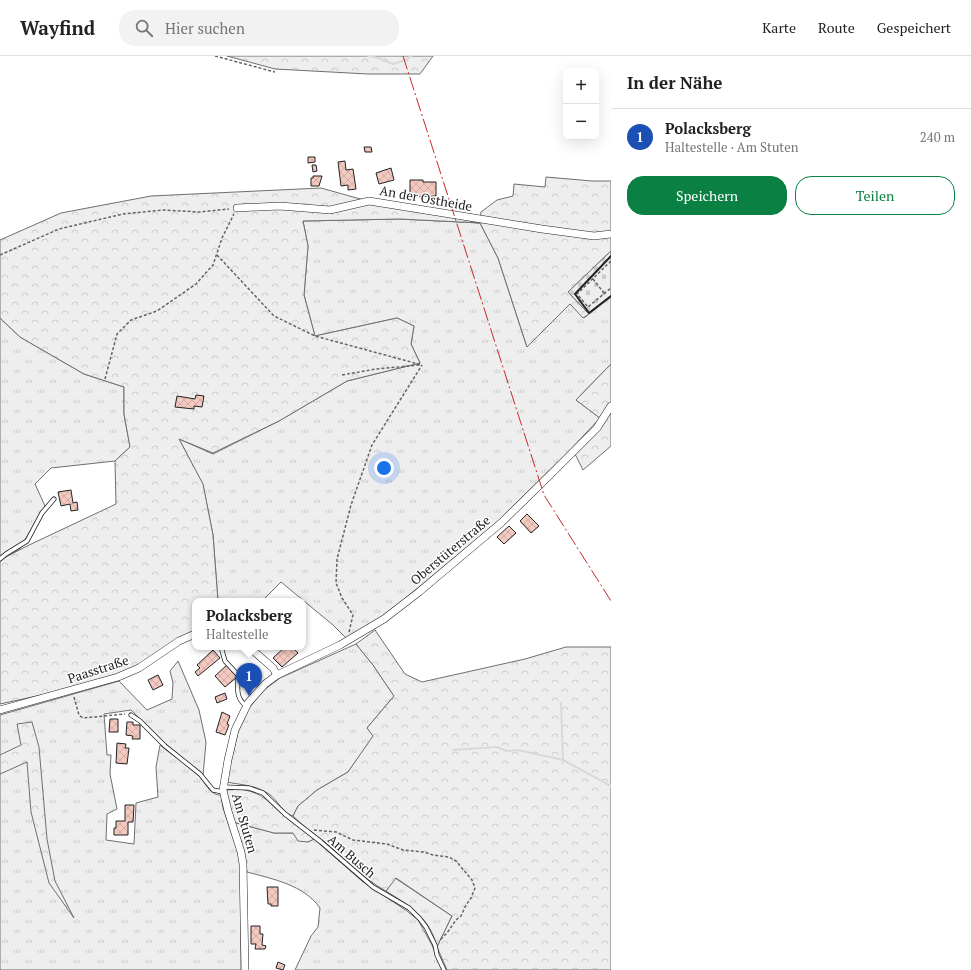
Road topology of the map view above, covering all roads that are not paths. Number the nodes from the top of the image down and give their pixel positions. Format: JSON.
{"nodes":[{"id":1,"x":237,"y":208,"type":"road end"},
{"id":2,"x":611,"y":234,"type":"edge"},
{"id":3,"x":611,"y":406,"type":"edge"},
{"id":4,"x":54,"y":499,"type":"dead end"},
{"id":5,"x":0,"y":559,"type":"edge"},
{"id":6,"x":192,"y":635,"type":"edge"},
{"id":7,"x":222,"y":650,"type":"edge"},
{"id":8,"x":252,"y":650,"type":"edge"},
{"id":9,"x":277,"y":676,"type":"junction"},
{"id":10,"x":246,"y":706,"type":"junction"},
{"id":11,"x":0,"y":710,"type":"edge"},
{"id":12,"x":131,"y":715,"type":"road end"},
{"id":13,"x":223,"y":789,"type":"junction"},
{"id":14,"x":245,"y":970,"type":"edge"},
{"id":15,"x":444,"y":970,"type":"edge"}],
"edges":[{"from":1,"to":2,"type":"street","name":"An der Ostheide"},
{"from":3,"to":9,"type":"street","name":"Oberstüterstraße"},
{"from":4,"to":5,"type":"lane"},
{"from":6,"to":11,"type":"street","name":"Paasstraße"},
{"from":7,"to":10,"type":"lane"},
{"from":8,"to":9,"type":"street"},
{"from":9,"to":10,"type":"street","name":"Am Stuten"},
{"from":10,"to":13,"type":"street","name":"Am Stuten"},
{"from":12,"to":13,"type":"lane"},
{"from":13,"to":14,"type":"street","name":"Am Stuten"},
{"from":13,"to":15,"type":"lane","name":"Am Busch"}]}
